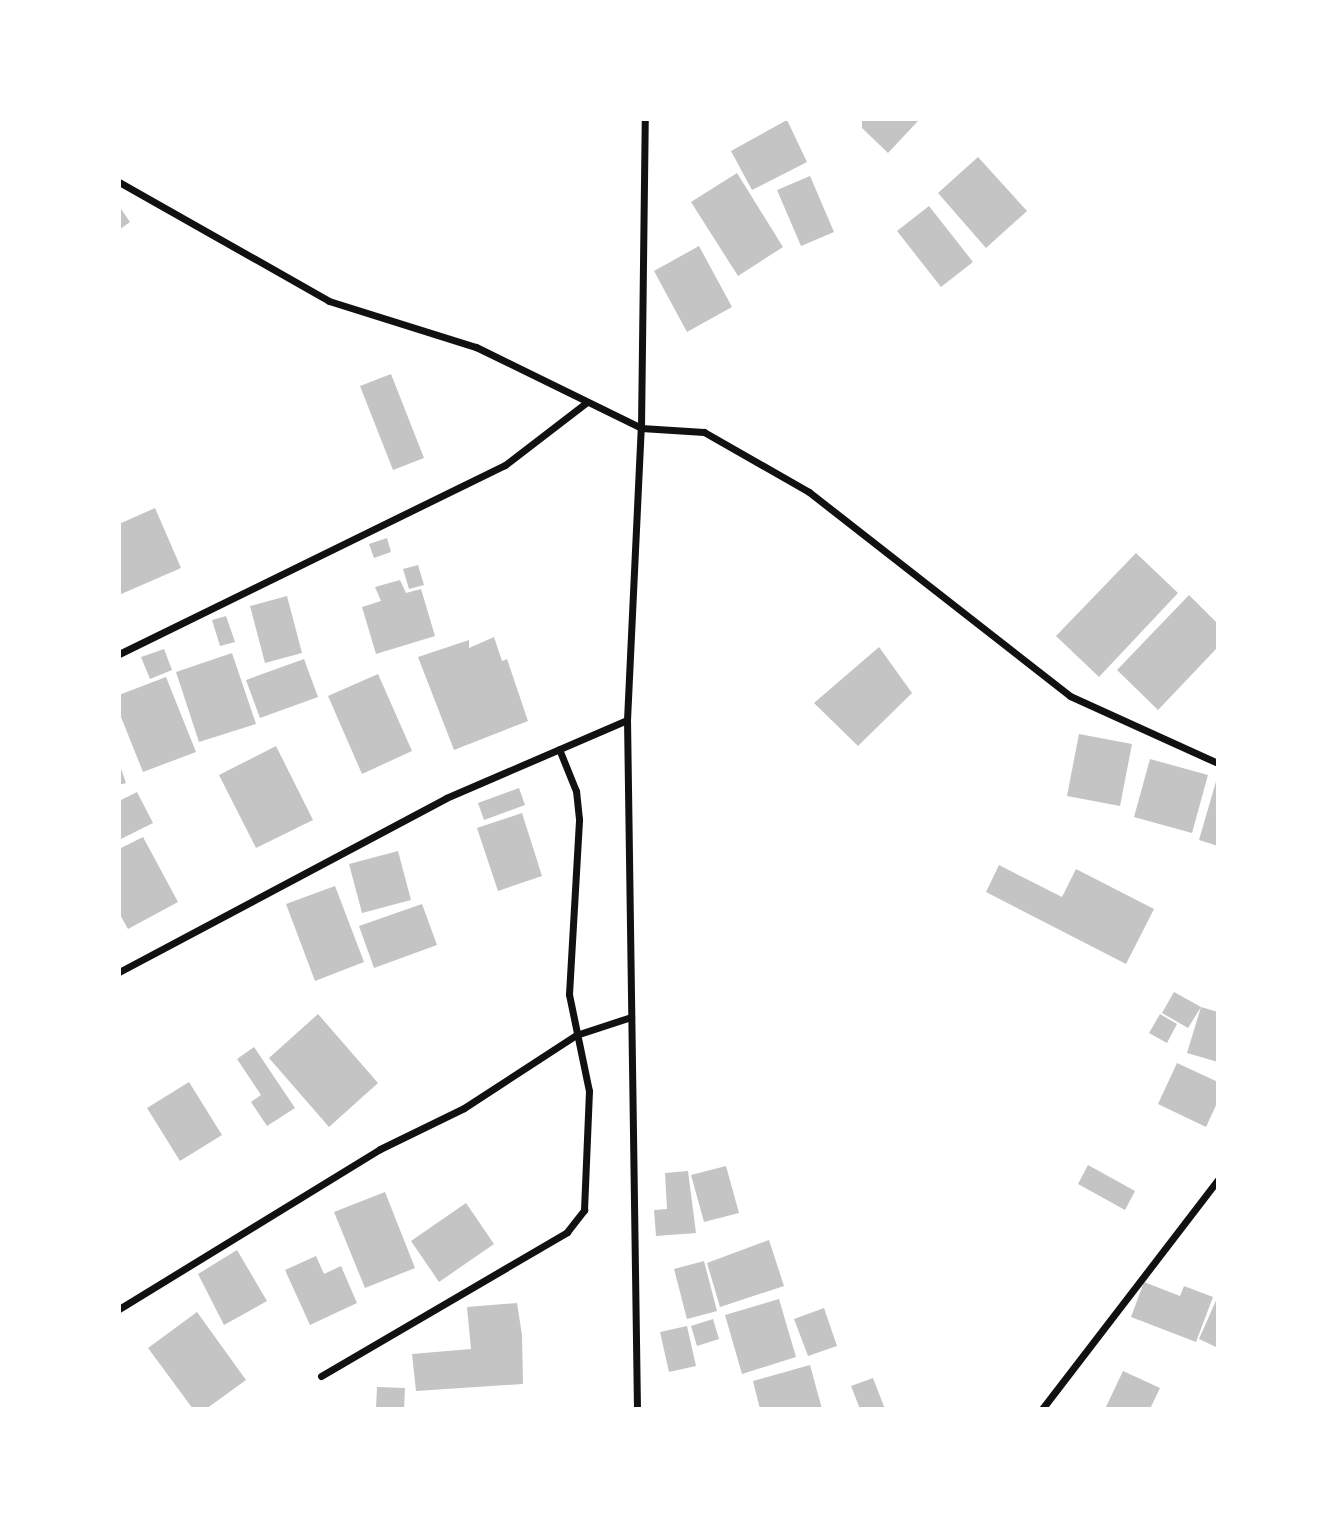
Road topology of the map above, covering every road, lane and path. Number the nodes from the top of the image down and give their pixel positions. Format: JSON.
{"nodes":[{"id":1,"x":645,"y":119,"type":"edge"},
{"id":2,"x":119,"y":181,"type":"edge"},
{"id":3,"x":587,"y":402,"type":"junction"},
{"id":4,"x":641,"y":428,"type":"junction"},
{"id":5,"x":119,"y":654,"type":"edge"},
{"id":6,"x":627,"y":720,"type":"junction"},
{"id":7,"x":559,"y":750,"type":"junction"},
{"id":8,"x":1218,"y":764,"type":"edge"},
{"id":9,"x":119,"y":972,"type":"edge"},
{"id":10,"x":631,"y":1017,"type":"junction"},
{"id":11,"x":576,"y":1035,"type":"junction"},
{"id":12,"x":1218,"y":1180,"type":"edge"},
{"id":13,"x":119,"y":1310,"type":"edge"},
{"id":14,"x":321,"y":1377,"type":"dead end"},
{"id":15,"x":637,"y":1409,"type":"edge"},
{"id":16,"x":1042,"y":1409,"type":"edge"}],
"edges":[{"from":1,"to":4,"type":"street"},
{"from":2,"to":3,"type":"street"},
{"from":3,"to":4,"type":"street"},
{"from":3,"to":5,"type":"street"},
{"from":4,"to":6,"type":"street"},
{"from":4,"to":8,"type":"street"},
{"from":6,"to":7,"type":"street"},
{"from":6,"to":10,"type":"street"},
{"from":7,"to":9,"type":"street"},
{"from":7,"to":11,"type":"street"},
{"from":10,"to":11,"type":"street"},
{"from":10,"to":15,"type":"street"},
{"from":11,"to":13,"type":"street"},
{"from":11,"to":14,"type":"street"},
{"from":12,"to":16,"type":"street"}]}
